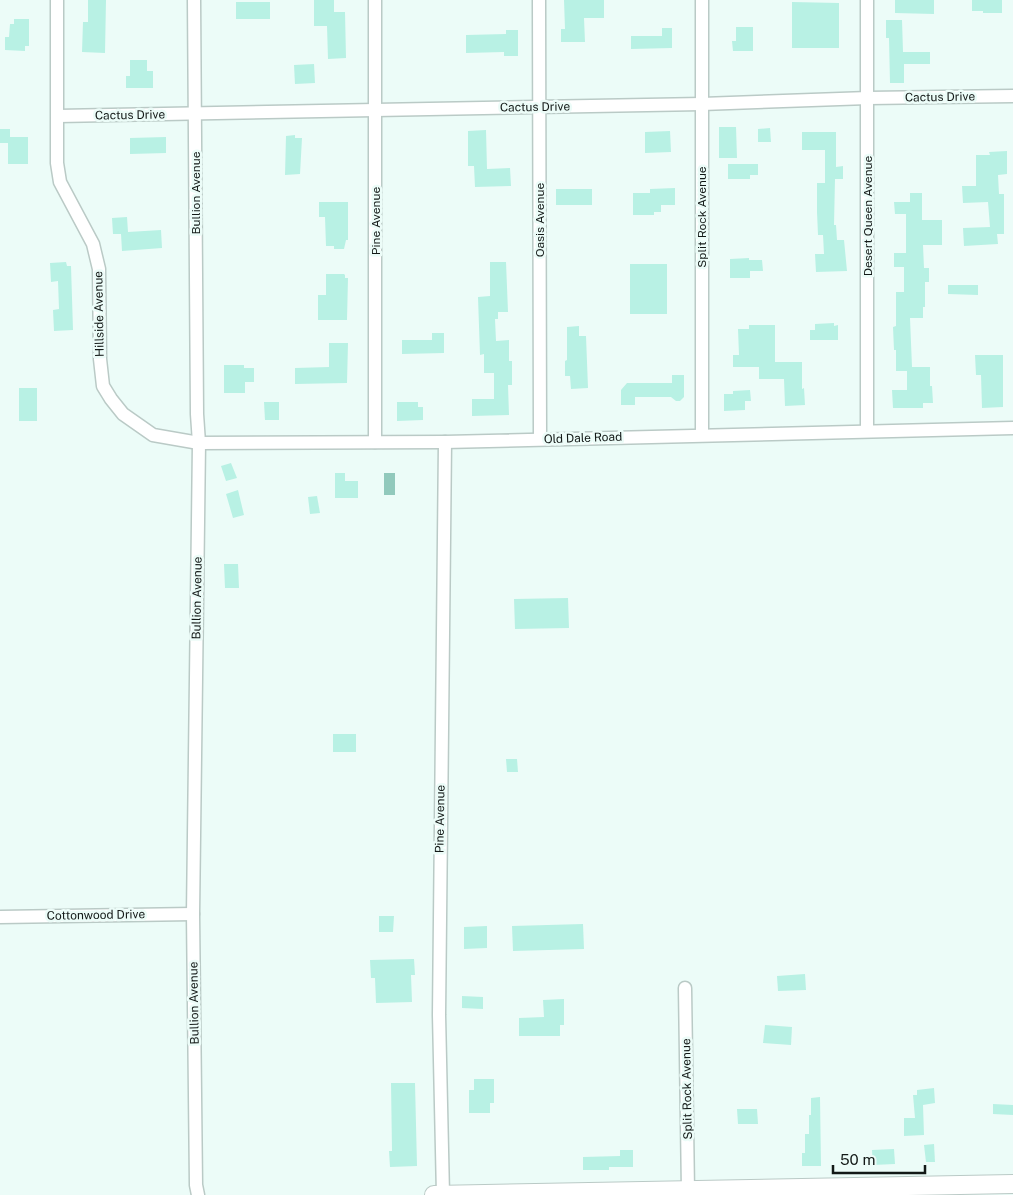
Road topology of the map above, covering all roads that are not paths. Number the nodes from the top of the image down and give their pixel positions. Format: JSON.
{"nodes":[{"id":1,"x":57,"y":0,"type":"edge"},
{"id":2,"x":194,"y":0,"type":"edge"},
{"id":3,"x":375,"y":0,"type":"edge"},
{"id":4,"x":539,"y":0,"type":"edge"},
{"id":5,"x":702,"y":0,"type":"edge"},
{"id":6,"x":867,"y":0,"type":"edge"},
{"id":7,"x":1013,"y":96,"type":"edge"},
{"id":8,"x":868,"y":98,"type":"junction"},
{"id":9,"x":702,"y":104,"type":"junction"},
{"id":10,"x":540,"y":107,"type":"junction"},
{"id":11,"x":376,"y":110,"type":"junction"},
{"id":12,"x":196,"y":114,"type":"junction"},
{"id":13,"x":58,"y":116,"type":"junction"},
{"id":14,"x":1013,"y":428,"type":"edge"},
{"id":15,"x":867,"y":431,"type":"junction"},
{"id":16,"x":153,"y":435,"type":"joint"},
{"id":17,"x":702,"y":435,"type":"junction"},
{"id":18,"x":540,"y":439,"type":"junction"},
{"id":19,"x":375,"y":442,"type":"junction"},
{"id":20,"x":445,"y":442,"type":"junction"},
{"id":21,"x":199,"y":443,"type":"junction"},
{"id":22,"x":193,"y":914,"type":"junction"},
{"id":23,"x":0,"y":917,"type":"edge"},
{"id":24,"x":685,"y":988,"type":"dead end"},
{"id":25,"x":1013,"y":1184,"type":"edge"},
{"id":26,"x":696,"y":1192,"type":"edge"},
{"id":27,"x":198,"y":1195,"type":"edge"},
{"id":28,"x":434,"y":1195,"type":"edge"},
{"id":29,"x":443,"y":1195,"type":"edge"}],
"edges":[{"from":1,"to":13,"type":"street","name":"Hillside Avenue"},
{"from":2,"to":12,"type":"street","name":"Bullion Avenue"},
{"from":3,"to":11,"type":"street","name":"Pine Avenue"},
{"from":4,"to":10,"type":"street","name":"Oasis Avenue"},
{"from":5,"to":9,"type":"street","name":"Split Rock Avenue"},
{"from":6,"to":8,"type":"street","name":"Desert Queen Avenue"},
{"from":7,"to":8,"type":"street","name":"Cactus Drive"},
{"from":8,"to":9,"type":"street","name":"Cactus Drive"},
{"from":8,"to":15,"type":"street","name":"Desert Queen Avenue"},
{"from":9,"to":10,"type":"street","name":"Cactus Drive"},
{"from":9,"to":17,"type":"street","name":"Split Rock Avenue"},
{"from":10,"to":11,"type":"street","name":"Cactus Drive"},
{"from":10,"to":18,"type":"street","name":"Oasis Avenue"},
{"from":11,"to":12,"type":"street","name":"Cactus Drive"},
{"from":11,"to":19,"type":"street","name":"Pine Avenue"},
{"from":12,"to":13,"type":"street","name":"Cactus Drive"},
{"from":12,"to":21,"type":"street","name":"Bullion Avenue"},
{"from":13,"to":16,"type":"street","name":"Hillside Avenue"},
{"from":14,"to":15,"type":"street","name":"Old Dale Road"},
{"from":15,"to":17,"type":"street","name":"Old Dale Road"},
{"from":16,"to":21,"type":"street","name":"Old Dale Road"},
{"from":17,"to":18,"type":"street","name":"Old Dale Road"},
{"from":18,"to":20,"type":"street","name":"Old Dale Road"},
{"from":19,"to":20,"type":"street","name":"Old Dale Road"},
{"from":19,"to":21,"type":"street","name":"Old Dale Road"},
{"from":20,"to":29,"type":"street","name":"Pine Avenue"},
{"from":21,"to":22,"type":"street","name":"Bullion Avenue"},
{"from":22,"to":23,"type":"street","name":"Cottonwood Drive"},
{"from":22,"to":27,"type":"street","name":"Bullion Avenue"},
{"from":24,"to":26,"type":"street","name":"Split Rock Avenue"},
{"from":25,"to":26,"type":"street"},
{"from":26,"to":29,"type":"street"},
{"from":28,"to":29,"type":"street"}]}
